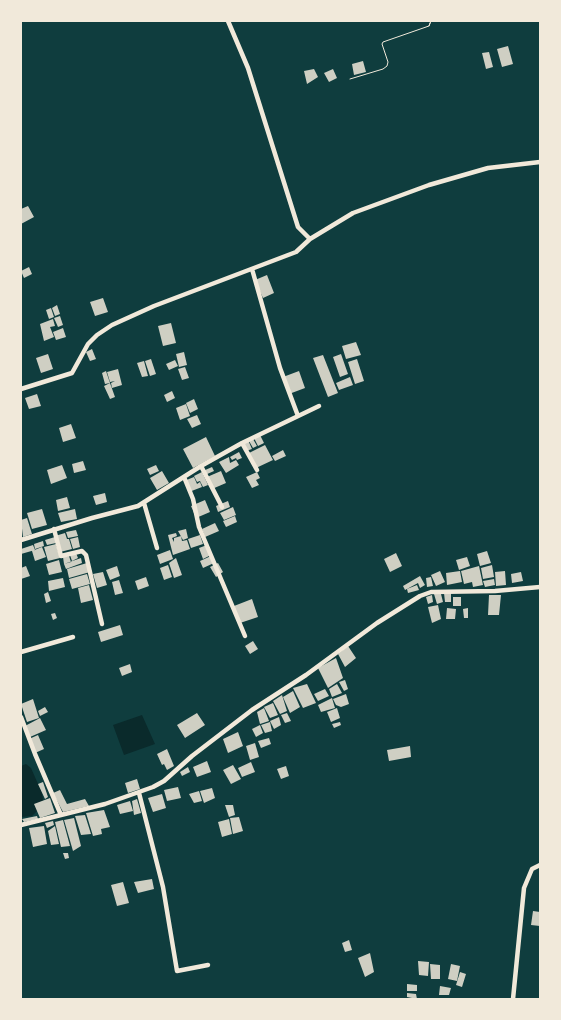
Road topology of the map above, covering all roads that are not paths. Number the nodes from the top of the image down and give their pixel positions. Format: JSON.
{"nodes":[{"id":1,"x":228,"y":21,"type":"edge"},
{"id":2,"x":540,"y":162,"type":"edge"},
{"id":3,"x":310,"y":239,"type":"junction"},
{"id":4,"x":252,"y":269,"type":"junction"},
{"id":5,"x":21,"y":390,"type":"edge"},
{"id":6,"x":320,"y":406,"type":"dead end"},
{"id":7,"x":298,"y":416,"type":"junction"},
{"id":8,"x":242,"y":443,"type":"junction"},
{"id":9,"x":201,"y":466,"type":"junction"},
{"id":10,"x":257,"y":470,"type":"dead end"},
{"id":11,"x":184,"y":477,"type":"junction"},
{"id":12,"x":144,"y":503,"type":"junction"},
{"id":13,"x":222,"y":507,"type":"dead end"},
{"id":14,"x":54,"y":529,"type":"junction"},
{"id":15,"x":21,"y":540,"type":"edge"},
{"id":16,"x":157,"y":548,"type":"dead end"},
{"id":17,"x":540,"y":587,"type":"edge"},
{"id":18,"x":102,"y":624,"type":"dead end"},
{"id":19,"x":245,"y":636,"type":"dead end"},
{"id":20,"x":74,"y":637,"type":"dead end"},
{"id":21,"x":21,"y":652,"type":"edge"},
{"id":22,"x":21,"y":717,"type":"edge"},
{"id":23,"x":139,"y":793,"type":"junction"},
{"id":24,"x":61,"y":815,"type":"junction"},
{"id":25,"x":21,"y":824,"type":"edge"},
{"id":26,"x":540,"y":865,"type":"edge"},
{"id":27,"x":208,"y":965,"type":"dead end"},
{"id":28,"x":513,"y":999,"type":"edge"}],
"edges":[{"from":1,"to":3,"type":"street"},
{"from":2,"to":3,"type":"street"},
{"from":3,"to":4,"type":"street"},
{"from":4,"to":5,"type":"street"},
{"from":4,"to":7,"type":"street"},
{"from":6,"to":7,"type":"street"},
{"from":7,"to":8,"type":"street"},
{"from":8,"to":9,"type":"street"},
{"from":8,"to":10,"type":"street"},
{"from":9,"to":11,"type":"street"},
{"from":9,"to":13,"type":"street"},
{"from":11,"to":12,"type":"street"},
{"from":11,"to":19,"type":"street"},
{"from":12,"to":14,"type":"street"},
{"from":12,"to":16,"type":"street"},
{"from":14,"to":15,"type":"street"},
{"from":14,"to":18,"type":"street"},
{"from":17,"to":23,"type":"street"},
{"from":20,"to":21,"type":"street"},
{"from":22,"to":24,"type":"street"},
{"from":23,"to":24,"type":"street"},
{"from":23,"to":27,"type":"street"},
{"from":24,"to":25,"type":"street"},
{"from":26,"to":28,"type":"street"}]}
